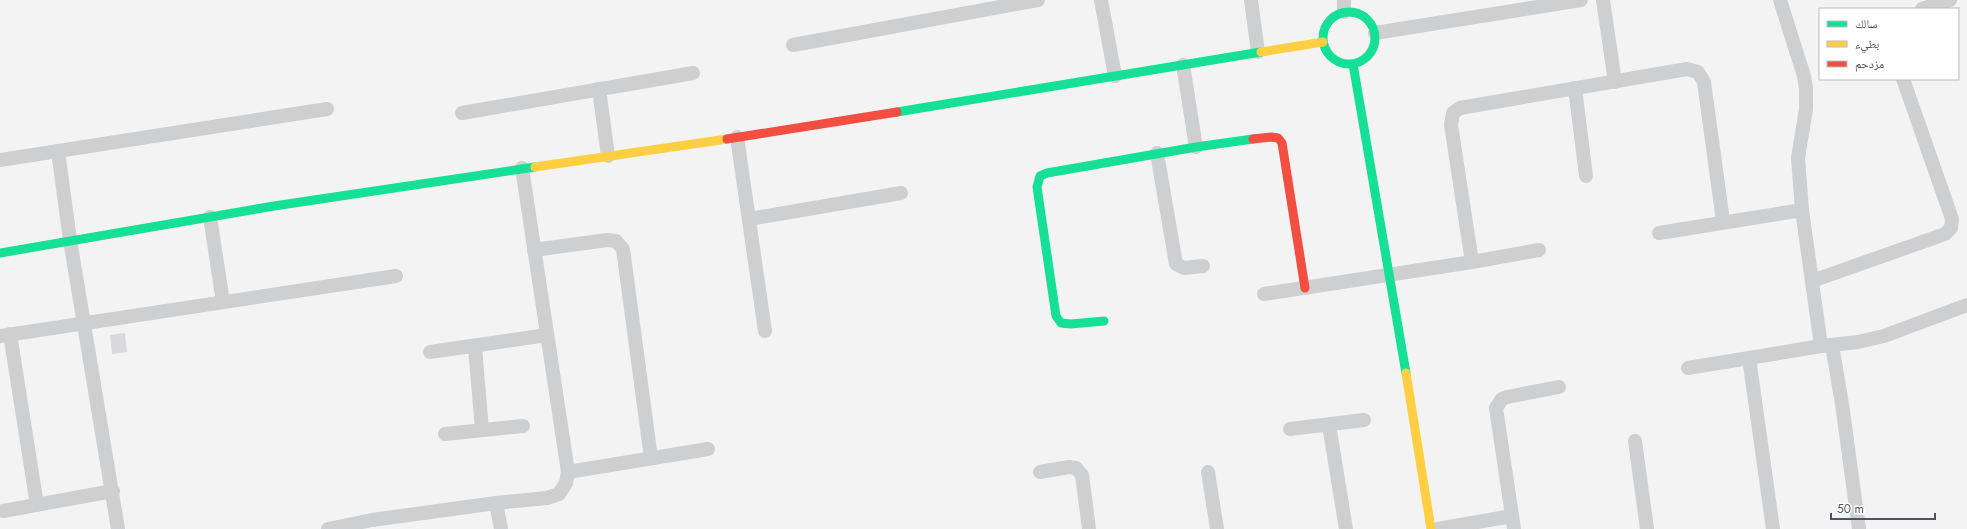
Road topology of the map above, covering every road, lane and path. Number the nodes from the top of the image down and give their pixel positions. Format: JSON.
{"nodes":[{"id":1,"x":1038,"y":0,"type":"edge"},
{"id":2,"x":1101,"y":0,"type":"edge"},
{"id":3,"x":1251,"y":0,"type":"edge"},
{"id":4,"x":1581,"y":0,"type":"edge"},
{"id":5,"x":1603,"y":0,"type":"edge"},
{"id":6,"x":1780,"y":0,"type":"edge"},
{"id":7,"x":1950,"y":0,"type":"edge"},
{"id":8,"x":1344,"y":6,"type":"edge"},
{"id":9,"x":1924,"y":6,"type":"edge"},
{"id":10,"x":1375,"y":33,"type":"junction"},
{"id":11,"x":1323,"y":42,"type":"junction"},
{"id":12,"x":793,"y":45,"type":"dead end"},
{"id":13,"x":1258,"y":52,"type":"junction"},
{"id":14,"x":1353,"y":64,"type":"junction"},
{"id":15,"x":1183,"y":65,"type":"junction"},
{"id":16,"x":693,"y":73,"type":"dead end"},
{"id":17,"x":1115,"y":76,"type":"junction"},
{"id":18,"x":1903,"y":80,"type":"edge"},
{"id":19,"x":1615,"y":82,"type":"junction"},
{"id":20,"x":1575,"y":88,"type":"junction"},
{"id":21,"x":599,"y":89,"type":"junction"},
{"id":22,"x":327,"y":109,"type":"dead end"},
{"id":23,"x":462,"y":113,"type":"dead end"},
{"id":24,"x":737,"y":137,"type":"junction"},
{"id":25,"x":1196,"y":147,"type":"junction"},
{"id":26,"x":58,"y":151,"type":"junction"},
{"id":27,"x":1157,"y":154,"type":"junction"},
{"id":28,"x":608,"y":156,"type":"junction"},
{"id":29,"x":0,"y":160,"type":"edge"},
{"id":30,"x":522,"y":168,"type":"junction"},
{"id":31,"x":1586,"y":176,"type":"dead end"},
{"id":32,"x":901,"y":193,"type":"dead end"},
{"id":33,"x":1802,"y":210,"type":"junction"},
{"id":34,"x":210,"y":217,"type":"junction"},
{"id":35,"x":749,"y":219,"type":"junction"},
{"id":36,"x":1723,"y":222,"type":"junction"},
{"id":37,"x":1659,"y":232,"type":"dead end"},
{"id":38,"x":70,"y":240,"type":"junction"},
{"id":39,"x":534,"y":250,"type":"junction"},
{"id":40,"x":1539,"y":250,"type":"dead end"},
{"id":41,"x":0,"y":253,"type":"edge"},
{"id":42,"x":1472,"y":262,"type":"junction"},
{"id":43,"x":1203,"y":266,"type":"dead end"},
{"id":44,"x":1389,"y":274,"type":"junction"},
{"id":45,"x":396,"y":276,"type":"dead end"},
{"id":46,"x":1812,"y":281,"type":"junction"},
{"id":47,"x":1305,"y":288,"type":"junction"},
{"id":48,"x":1264,"y":294,"type":"dead end"},
{"id":49,"x":223,"y":302,"type":"junction"},
{"id":50,"x":1967,"y":306,"type":"edge"},
{"id":51,"x":1104,"y":321,"type":"dead end"},
{"id":52,"x":85,"y":322,"type":"junction"},
{"id":53,"x":765,"y":331,"type":"dead end"},
{"id":54,"x":5,"y":335,"type":"edge"},
{"id":55,"x":547,"y":335,"type":"junction"},
{"id":56,"x":1827,"y":345,"type":"junction"},
{"id":57,"x":475,"y":347,"type":"junction"},
{"id":58,"x":430,"y":352,"type":"dead end"},
{"id":59,"x":1749,"y":358,"type":"junction"},
{"id":60,"x":1688,"y":368,"type":"dead end"},
{"id":61,"x":1559,"y":387,"type":"dead end"},
{"id":62,"x":1364,"y":420,"type":"dead end"},
{"id":63,"x":1329,"y":425,"type":"junction"},
{"id":64,"x":523,"y":426,"type":"dead end"},
{"id":65,"x":1290,"y":429,"type":"dead end"},
{"id":66,"x":482,"y":430,"type":"junction"},
{"id":67,"x":445,"y":434,"type":"dead end"},
{"id":68,"x":1635,"y":441,"type":"dead end"},
{"id":69,"x":708,"y":449,"type":"dead end"},
{"id":70,"x":651,"y":458,"type":"junction"},
{"id":71,"x":568,"y":472,"type":"junction"},
{"id":72,"x":1040,"y":472,"type":"dead end"},
{"id":73,"x":1208,"y":472,"type":"dead end"},
{"id":74,"x":112,"y":491,"type":"junction"},
{"id":75,"x":496,"y":502,"type":"junction"},
{"id":76,"x":37,"y":505,"type":"junction"},
{"id":77,"x":3,"y":511,"type":"dead end"},
{"id":78,"x":1513,"y":522,"type":"edge"},
{"id":79,"x":373,"y":524,"type":"edge"},
{"id":80,"x":118,"y":529,"type":"edge"},
{"id":81,"x":328,"y":529,"type":"edge"},
{"id":82,"x":501,"y":529,"type":"edge"},
{"id":83,"x":1089,"y":529,"type":"edge"},
{"id":84,"x":1217,"y":529,"type":"edge"},
{"id":85,"x":1346,"y":529,"type":"edge"},
{"id":86,"x":1431,"y":529,"type":"edge"},
{"id":87,"x":1438,"y":529,"type":"edge"},
{"id":88,"x":1647,"y":529,"type":"edge"},
{"id":89,"x":1773,"y":529,"type":"edge"},
{"id":90,"x":1859,"y":529,"type":"edge"}],
"edges":[{"from":1,"to":12,"type":"street"},
{"from":2,"to":17,"type":"street"},
{"from":3,"to":13,"type":"street"},
{"from":4,"to":10,"type":"street"},
{"from":5,"to":19,"type":"street"},
{"from":6,"to":33,"type":"street"},
{"from":7,"to":9,"type":"street"},
{"from":8,"to":10,"type":"main road"},
{"from":8,"to":11,"type":"main road"},
{"from":10,"to":14,"type":"main road"},
{"from":11,"to":13,"type":"main road"},
{"from":11,"to":14,"type":"main road"},
{"from":13,"to":15,"type":"main road"},
{"from":14,"to":44,"type":"main road"},
{"from":15,"to":17,"type":"main road"},
{"from":15,"to":25,"type":"street"},
{"from":16,"to":21,"type":"street"},
{"from":17,"to":24,"type":"main road"},
{"from":18,"to":46,"type":"street"},
{"from":19,"to":20,"type":"street"},
{"from":19,"to":36,"type":"street"},
{"from":20,"to":31,"type":"street"},
{"from":20,"to":42,"type":"street"},
{"from":21,"to":23,"type":"street"},
{"from":21,"to":28,"type":"street"},
{"from":22,"to":26,"type":"street"},
{"from":24,"to":28,"type":"main road"},
{"from":24,"to":35,"type":"street"},
{"from":25,"to":27,"type":"main road"},
{"from":25,"to":47,"type":"main road"},
{"from":26,"to":29,"type":"street"},
{"from":26,"to":38,"type":"street"},
{"from":27,"to":43,"type":"street"},
{"from":27,"to":51,"type":"main road"},
{"from":28,"to":30,"type":"main road"},
{"from":30,"to":34,"type":"main road"},
{"from":30,"to":39,"type":"street"},
{"from":32,"to":35,"type":"street"},
{"from":33,"to":36,"type":"street"},
{"from":33,"to":46,"type":"street"},
{"from":34,"to":38,"type":"main road"},
{"from":34,"to":49,"type":"street"},
{"from":35,"to":53,"type":"street"},
{"from":36,"to":37,"type":"street"},
{"from":38,"to":41,"type":"main road"},
{"from":38,"to":52,"type":"street"},
{"from":39,"to":55,"type":"street"},
{"from":39,"to":70,"type":"street"},
{"from":40,"to":42,"type":"street"},
{"from":42,"to":44,"type":"street"},
{"from":44,"to":47,"type":"street"},
{"from":44,"to":86,"type":"main road"},
{"from":45,"to":49,"type":"street"},
{"from":46,"to":56,"type":"street"},
{"from":47,"to":48,"type":"street"},
{"from":49,"to":52,"type":"street"},
{"from":50,"to":56,"type":"street"},
{"from":52,"to":54,"type":"street"},
{"from":52,"to":74,"type":"street"},
{"from":54,"to":76,"type":"street"},
{"from":55,"to":57,"type":"street"},
{"from":55,"to":71,"type":"street"},
{"from":56,"to":59,"type":"street"},
{"from":56,"to":90,"type":"street"},
{"from":57,"to":58,"type":"street"},
{"from":57,"to":66,"type":"street"},
{"from":59,"to":60,"type":"street"},
{"from":59,"to":89,"type":"street"},
{"from":61,"to":78,"type":"street"},
{"from":62,"to":63,"type":"street"},
{"from":63,"to":65,"type":"street"},
{"from":63,"to":85,"type":"street"},
{"from":64,"to":66,"type":"street"},
{"from":66,"to":67,"type":"street"},
{"from":68,"to":88,"type":"street"},
{"from":69,"to":70,"type":"street"},
{"from":70,"to":71,"type":"street"},
{"from":71,"to":75,"type":"street"},
{"from":72,"to":83,"type":"street"},
{"from":73,"to":84,"type":"street"},
{"from":74,"to":76,"type":"street"},
{"from":74,"to":80,"type":"street"},
{"from":75,"to":79,"type":"street"},
{"from":75,"to":82,"type":"street"},
{"from":76,"to":77,"type":"street"},
{"from":78,"to":87,"type":"street"},
{"from":79,"to":81,"type":"street"}]}
